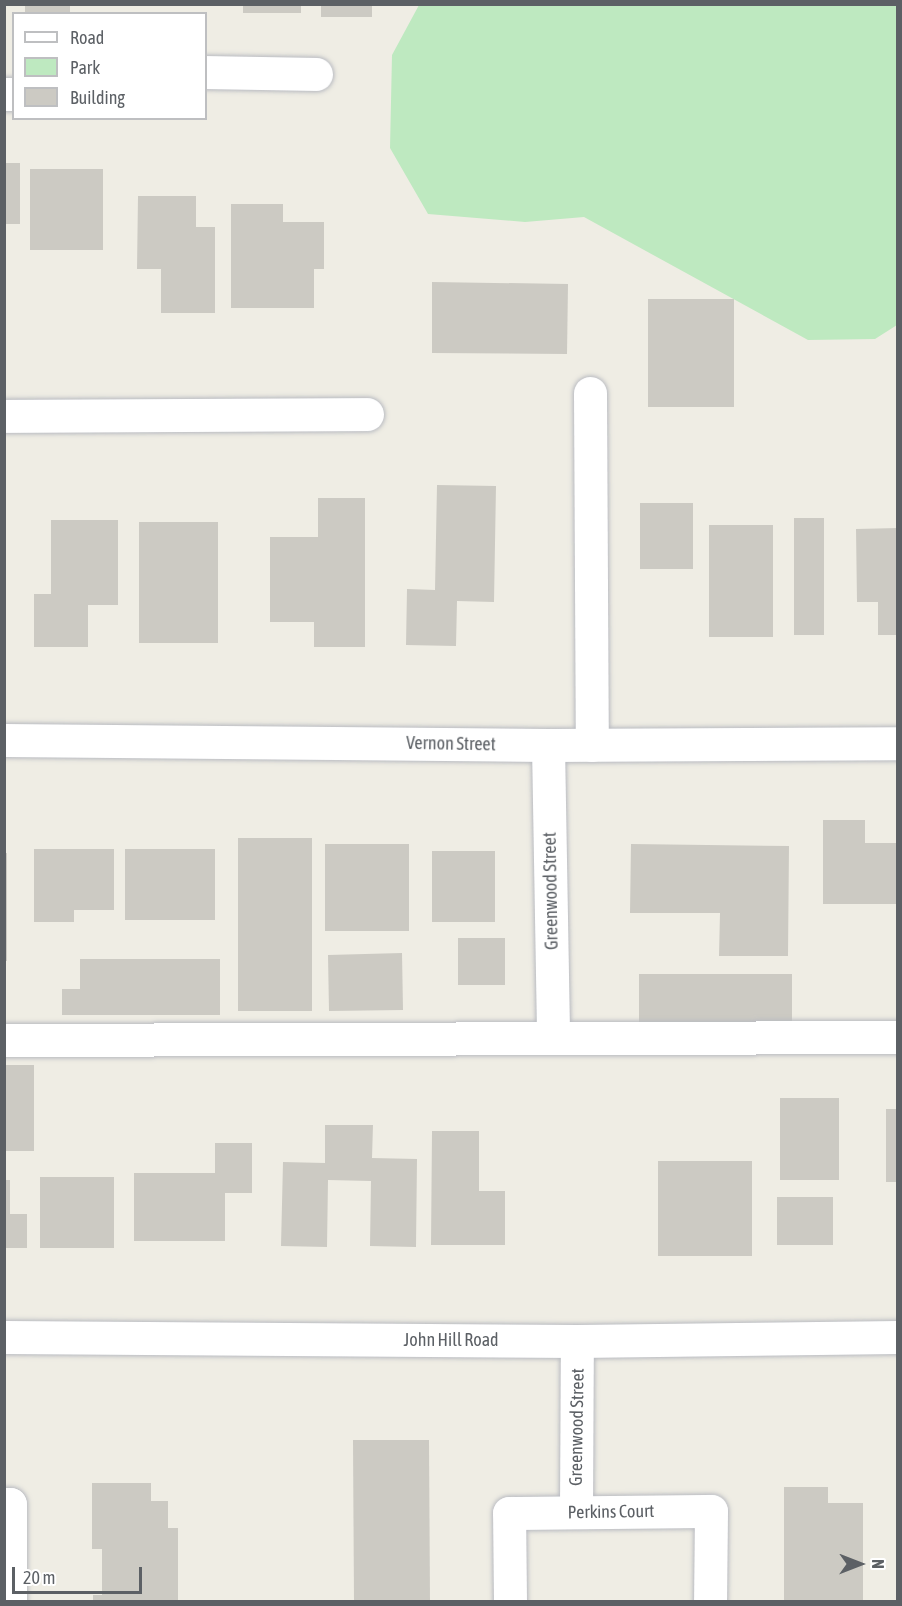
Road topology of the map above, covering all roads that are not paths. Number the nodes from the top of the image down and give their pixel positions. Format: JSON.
{"nodes":[{"id":1,"x":207,"y":72,"type":"edge"},
{"id":2,"x":316,"y":74,"type":"dead end"},
{"id":3,"x":590,"y":393,"type":"dead end"},
{"id":4,"x":367,"y":414,"type":"dead end"},
{"id":5,"x":4,"y":416,"type":"edge"},
{"id":6,"x":4,"y":740,"type":"edge"},
{"id":7,"x":897,"y":743,"type":"edge"},
{"id":8,"x":548,"y":745,"type":"junction"},
{"id":9,"x":592,"y":745,"type":"junction"},
{"id":10,"x":553,"y":1036,"type":"junction"},
{"id":11,"x":897,"y":1036,"type":"edge"},
{"id":12,"x":4,"y":1041,"type":"edge"},
{"id":13,"x":4,"y":1337,"type":"edge"},
{"id":14,"x":897,"y":1337,"type":"edge"},
{"id":15,"x":577,"y":1341,"type":"junction"},
{"id":16,"x":4,"y":1504,"type":"edge"},
{"id":17,"x":576,"y":1512,"type":"junction"},
{"id":18,"x":10,"y":1602,"type":"edge"},
{"id":19,"x":510,"y":1602,"type":"edge"},
{"id":20,"x":710,"y":1602,"type":"edge"}],
"edges":[{"from":1,"to":2,"type":"street"},
{"from":3,"to":9,"type":"street"},
{"from":4,"to":5,"type":"street"},
{"from":6,"to":8,"type":"street","name":"Vernon Street"},
{"from":7,"to":9,"type":"street","name":"Vernon Street"},
{"from":8,"to":9,"type":"street","name":"Vernon Street"},
{"from":8,"to":10,"type":"street","name":"Greenwood Street"},
{"from":10,"to":11,"type":"street"},
{"from":10,"to":12,"type":"street"},
{"from":13,"to":15,"type":"street","name":"John Hill Road"},
{"from":14,"to":15,"type":"street","name":"John Hill Road"},
{"from":15,"to":17,"type":"street","name":"Greenwood Street"},
{"from":16,"to":18,"type":"street"},
{"from":17,"to":19,"type":"street","name":"Perkins Court"},
{"from":17,"to":20,"type":"street","name":"Perkins Court"}]}
